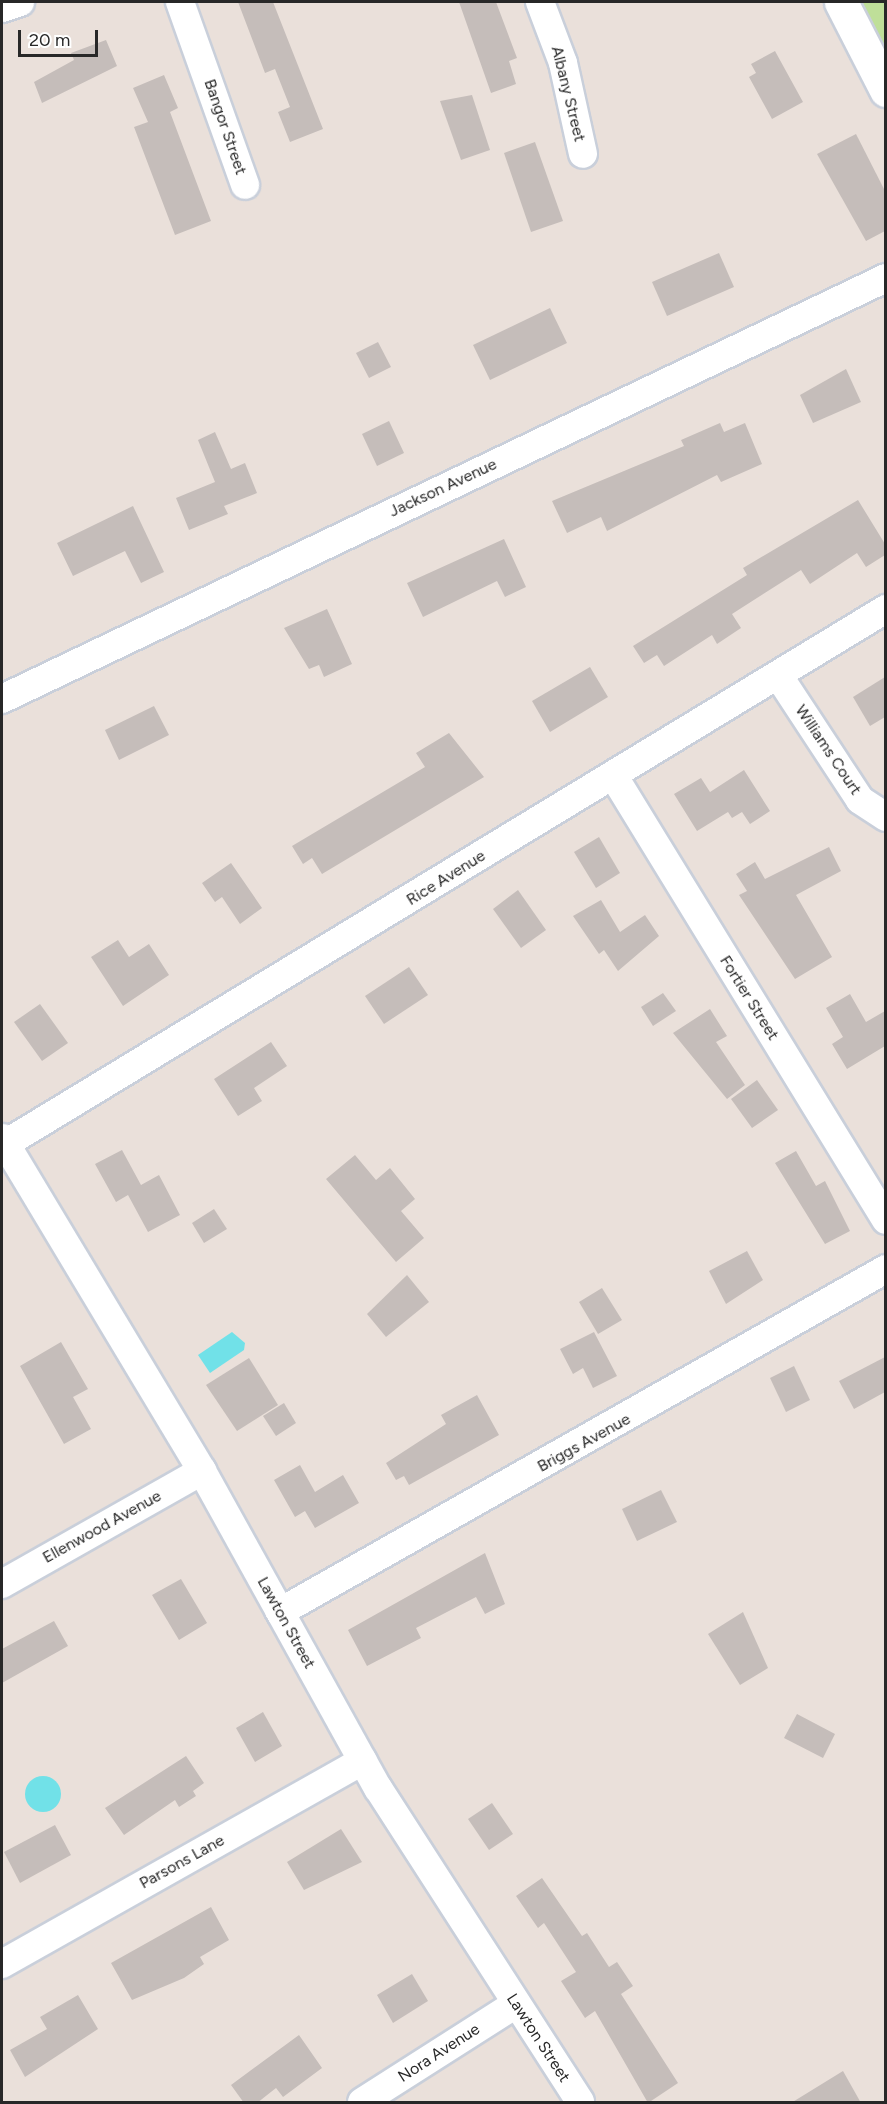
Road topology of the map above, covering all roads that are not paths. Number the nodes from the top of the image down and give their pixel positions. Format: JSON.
{"nodes":[{"id":1,"x":20,"y":2,"type":"edge"},
{"id":2,"x":180,"y":2,"type":"edge"},
{"id":3,"x":540,"y":2,"type":"edge"},
{"id":4,"x":841,"y":2,"type":"edge"},
{"id":5,"x":2,"y":8,"type":"edge"},
{"id":6,"x":885,"y":90,"type":"edge"},
{"id":7,"x":583,"y":154,"type":"dead end"},
{"id":8,"x":245,"y":185,"type":"dead end"},
{"id":9,"x":885,"y":278,"type":"edge"},
{"id":10,"x":885,"y":609,"type":"edge"},
{"id":11,"x":778,"y":675,"type":"junction"},
{"id":12,"x":2,"y":699,"type":"edge"},
{"id":13,"x":613,"y":776,"type":"junction"},
{"id":14,"x":885,"y":817,"type":"edge"},
{"id":15,"x":3,"y":1141,"type":"edge"},
{"id":16,"x":885,"y":1220,"type":"edge"},
{"id":17,"x":885,"y":1269,"type":"edge"},
{"id":18,"x":202,"y":1471,"type":"junction"},
{"id":19,"x":2,"y":1584,"type":"edge"},
{"id":20,"x":280,"y":1612,"type":"junction"},
{"id":21,"x":363,"y":1761,"type":"junction"},
{"id":22,"x":2,"y":1964,"type":"edge"},
{"id":23,"x":516,"y":2004,"type":"junction"},
{"id":24,"x":362,"y":2103,"type":"edge"},
{"id":25,"x":580,"y":2103,"type":"edge"}],
"edges":[{"from":1,"to":5,"type":"street"},
{"from":2,"to":8,"type":"street","name":"Bangor Street"},
{"from":3,"to":7,"type":"street","name":"Albany Street"},
{"from":4,"to":6,"type":"street"},
{"from":9,"to":12,"type":"street","name":"Jackson Avenue"},
{"from":10,"to":11,"type":"street","name":"Rice Avenue"},
{"from":11,"to":13,"type":"street","name":"Rice Avenue"},
{"from":11,"to":14,"type":"street","name":"Williams Court"},
{"from":13,"to":15,"type":"street","name":"Rice Avenue"},
{"from":13,"to":16,"type":"street","name":"Fortier Street"},
{"from":15,"to":18,"type":"street","name":"Lawton Street"},
{"from":17,"to":20,"type":"street","name":"Briggs Avenue"},
{"from":18,"to":19,"type":"street","name":"Ellenwood Avenue"},
{"from":18,"to":20,"type":"street","name":"Lawton Street"},
{"from":20,"to":21,"type":"street","name":"Lawton Street"},
{"from":21,"to":22,"type":"street","name":"Parsons Lane"},
{"from":21,"to":23,"type":"street","name":"Lawton Street"},
{"from":23,"to":24,"type":"street","name":"Nora Avenue"},
{"from":23,"to":25,"type":"street","name":"Lawton Street"}]}
